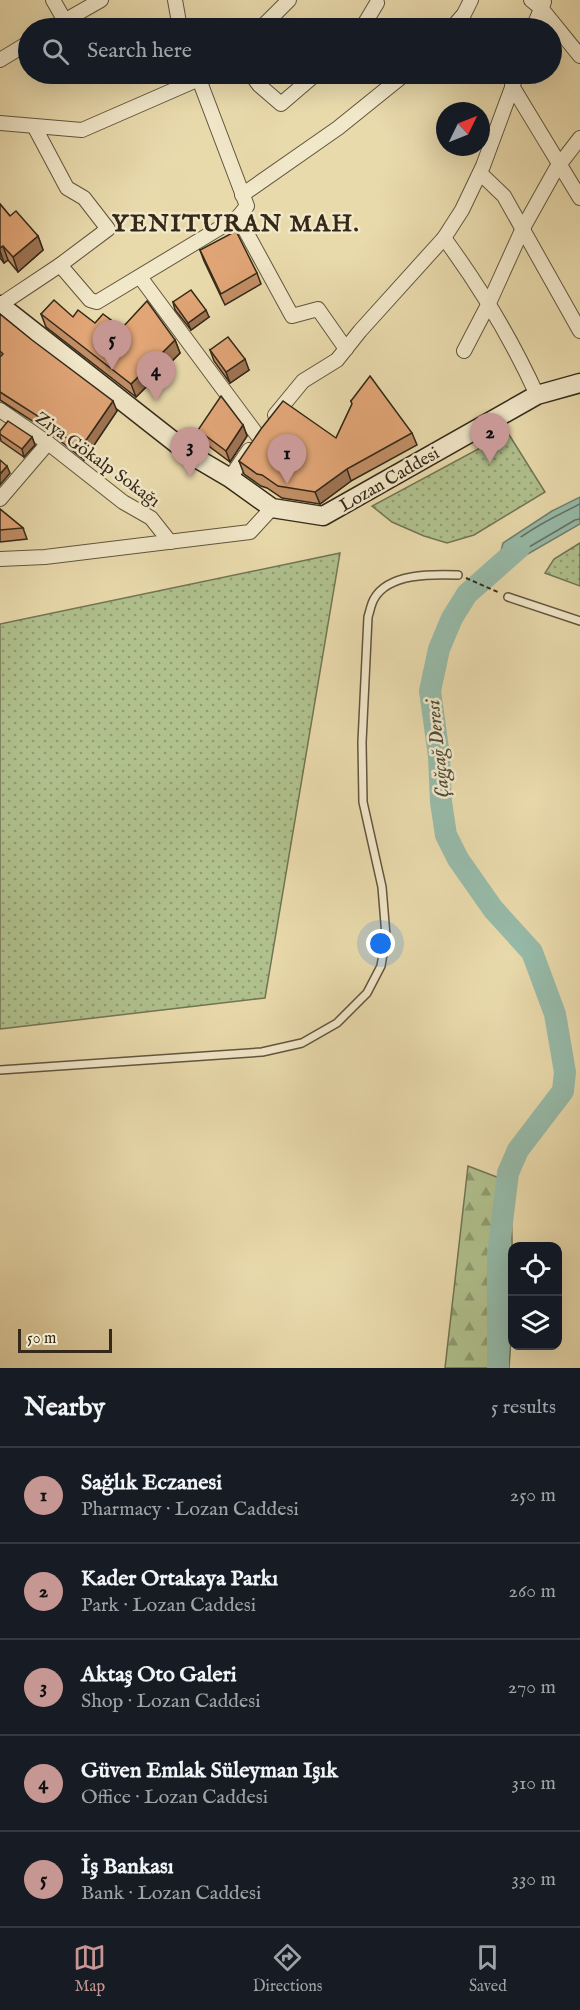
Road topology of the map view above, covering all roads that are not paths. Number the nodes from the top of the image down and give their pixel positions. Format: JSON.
{"nodes":[{"id":1,"x":54,"y":0,"type":"edge"},
{"id":2,"x":101,"y":0,"type":"edge"},
{"id":3,"x":175,"y":0,"type":"edge"},
{"id":4,"x":289,"y":0,"type":"edge"},
{"id":5,"x":471,"y":0,"type":"edge"},
{"id":6,"x":377,"y":3,"type":"dead end"},
{"id":7,"x":539,"y":3,"type":"edge"},
{"id":8,"x":63,"y":18,"type":"edge"},
{"id":9,"x":70,"y":18,"type":"edge"},
{"id":10,"x":178,"y":18,"type":"edge"},
{"id":11,"x":271,"y":18,"type":"edge"},
{"id":12,"x":368,"y":18,"type":"edge"},
{"id":13,"x":461,"y":18,"type":"edge"},
{"id":14,"x":535,"y":18,"type":"edge"},
{"id":15,"x":551,"y":18,"type":"edge"},
{"id":16,"x":562,"y":33,"type":"edge"},
{"id":17,"x":18,"y":49,"type":"edge"},
{"id":18,"x":580,"y":56,"type":"edge"},
{"id":19,"x":0,"y":60,"type":"edge"},
{"id":20,"x":181,"y":84,"type":"edge"},
{"id":21,"x":201,"y":84,"type":"edge"},
{"id":22,"x":258,"y":84,"type":"edge"},
{"id":23,"x":304,"y":84,"type":"edge"},
{"id":24,"x":393,"y":84,"type":"edge"},
{"id":25,"x":513,"y":84,"type":"edge"},
{"id":26,"x":516,"y":84,"type":"edge"},
{"id":27,"x":0,"y":123,"type":"edge"},
{"id":28,"x":34,"y":126,"type":"junction"},
{"id":29,"x":580,"y":138,"type":"edge"},
{"id":30,"x":560,"y":163,"type":"junction"},
{"id":31,"x":480,"y":173,"type":"junction"},
{"id":32,"x":242,"y":195,"type":"junction"},
{"id":33,"x":580,"y":198,"type":"edge"},
{"id":34,"x":238,"y":217,"type":"junction"},
{"id":35,"x":523,"y":228,"type":"junction"},
{"id":36,"x":444,"y":238,"type":"junction"},
{"id":37,"x":60,"y":265,"type":"junction"},
{"id":38,"x":140,"y":277,"type":"junction"},
{"id":39,"x":489,"y":303,"type":"junction"},
{"id":40,"x":0,"y":305,"type":"edge"},
{"id":41,"x":580,"y":331,"type":"edge"},
{"id":42,"x":346,"y":349,"type":"junction"},
{"id":43,"x":464,"y":351,"type":"dead end"},
{"id":44,"x":580,"y":383,"type":"edge"},
{"id":45,"x":537,"y":395,"type":"junction"},
{"id":46,"x":0,"y":410,"type":"edge"},
{"id":47,"x":258,"y":436,"type":"junction"},
{"id":48,"x":48,"y":443,"type":"junction"},
{"id":49,"x":230,"y":478,"type":"junction"},
{"id":50,"x":0,"y":499,"type":"edge"},
{"id":51,"x":272,"y":508,"type":"junction"},
{"id":52,"x":170,"y":542,"type":"junction"},
{"id":53,"x":0,"y":559,"type":"edge"},
{"id":54,"x":458,"y":575,"type":"road end"},
{"id":55,"x":508,"y":597,"type":"road end"},
{"id":56,"x":580,"y":621,"type":"edge"},
{"id":57,"x":0,"y":1070,"type":"edge"}],
"edges":[{"from":1,"to":8,"type":"street"},
{"from":2,"to":9,"type":"street"},
{"from":3,"to":10,"type":"street"},
{"from":4,"to":11,"type":"street"},
{"from":5,"to":13,"type":"street"},
{"from":6,"to":12,"type":"street"},
{"from":7,"to":14,"type":"street"},
{"from":7,"to":15,"type":"street"},
{"from":16,"to":18,"type":"street"},
{"from":17,"to":19,"type":"street"},
{"from":20,"to":28,"type":"street"},
{"from":21,"to":32,"type":"street"},
{"from":22,"to":23,"type":"street"},
{"from":24,"to":32,"type":"street"},
{"from":25,"to":31,"type":"street"},
{"from":26,"to":30,"type":"street"},
{"from":27,"to":28,"type":"street"},
{"from":28,"to":37,"type":"street"},
{"from":29,"to":30,"type":"street"},
{"from":30,"to":33,"type":"street"},
{"from":30,"to":35,"type":"street"},
{"from":31,"to":35,"type":"street"},
{"from":31,"to":36,"type":"street"},
{"from":32,"to":34,"type":"street"},
{"from":34,"to":38,"type":"street"},
{"from":34,"to":42,"type":"street"},
{"from":35,"to":39,"type":"street"},
{"from":35,"to":41,"type":"street"},
{"from":36,"to":39,"type":"street"},
{"from":36,"to":42,"type":"street"},
{"from":37,"to":38,"type":"street"},
{"from":37,"to":40,"type":"street"},
{"from":38,"to":47,"type":"street"},
{"from":39,"to":43,"type":"street"},
{"from":39,"to":45,"type":"street"},
{"from":40,"to":49,"type":"main road","name":"Lozan Caddesi"},
{"from":42,"to":47,"type":"street"},
{"from":44,"to":45,"type":"main road","name":"Lozan Caddesi"},
{"from":45,"to":51,"type":"main road","name":"Lozan Caddesi"},
{"from":46,"to":48,"type":"street","name":"Ziya Gökalp Sokağı"},
{"from":47,"to":49,"type":"street"},
{"from":48,"to":50,"type":"street"},
{"from":48,"to":52,"type":"street","name":"Ziya Gökalp Sokağı"},
{"from":49,"to":51,"type":"main road","name":"Lozan Caddesi"},
{"from":51,"to":52,"type":"street"},
{"from":52,"to":53,"type":"street"},
{"from":54,"to":57,"type":"lane"},
{"from":55,"to":56,"type":"lane"}]}
